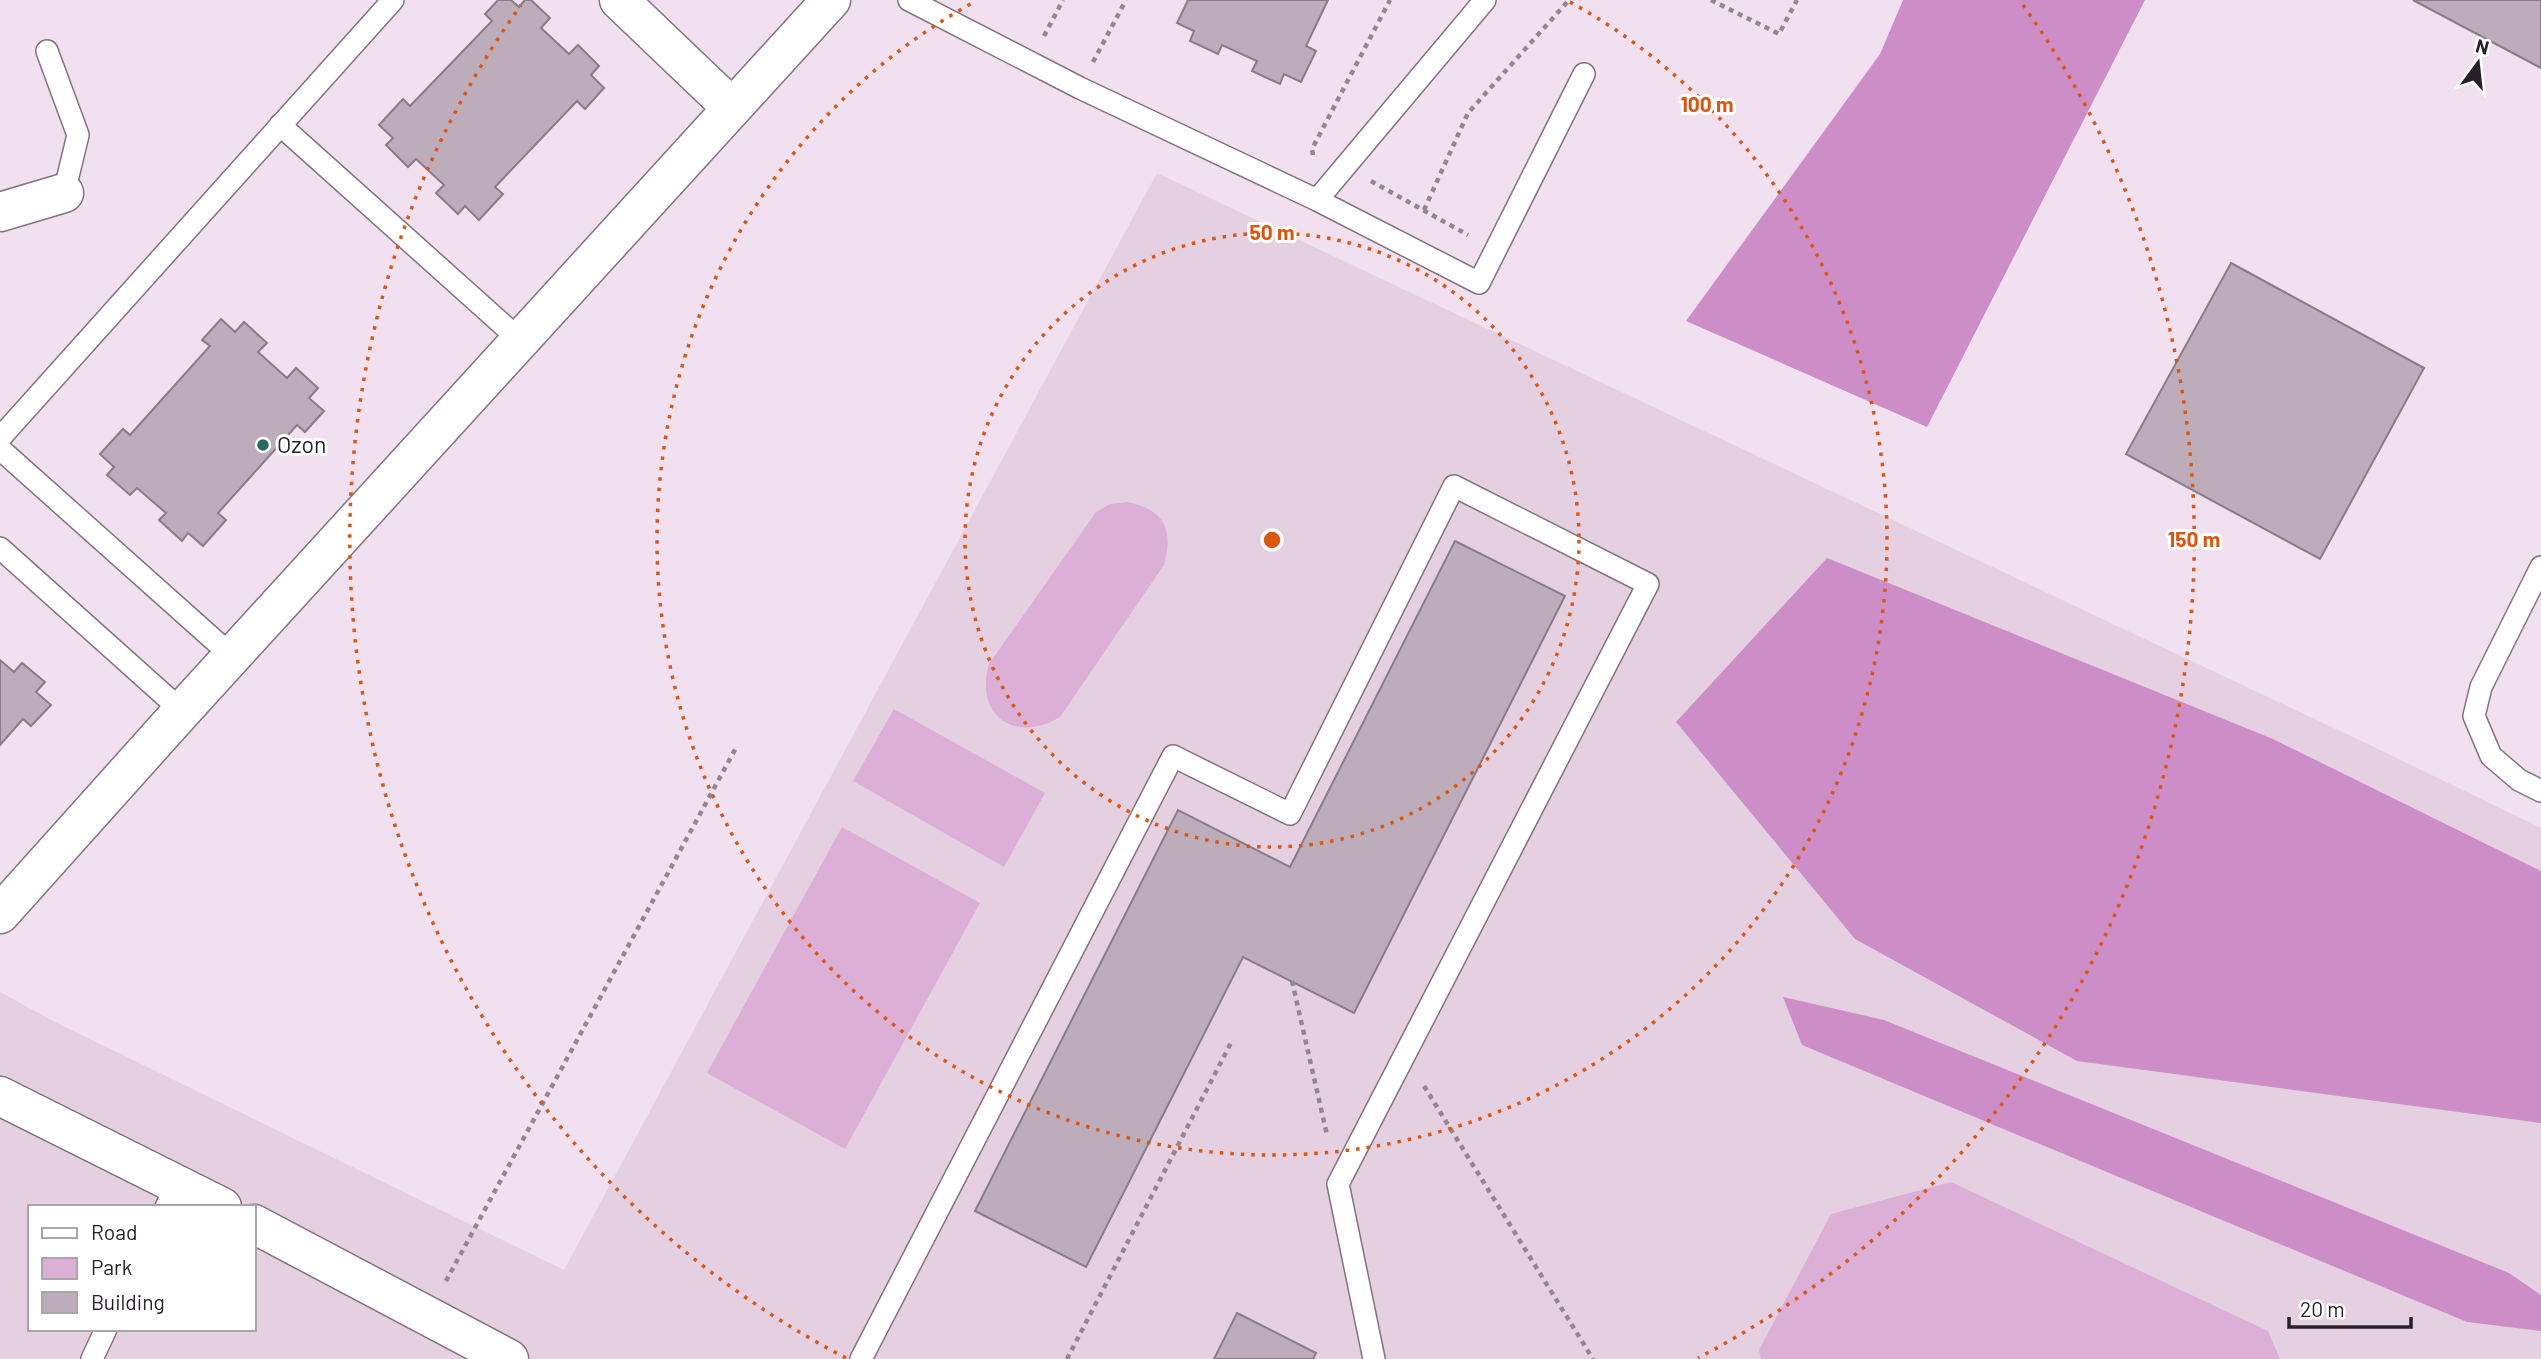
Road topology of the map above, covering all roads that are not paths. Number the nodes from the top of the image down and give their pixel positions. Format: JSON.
{"nodes":[{"id":1,"x":393,"y":0,"type":"edge"},
{"id":2,"x":618,"y":0,"type":"edge"},
{"id":3,"x":831,"y":0,"type":"edge"},
{"id":4,"x":909,"y":0,"type":"edge"},
{"id":5,"x":1485,"y":0,"type":"edge"},
{"id":6,"x":47,"y":51,"type":"dead end"},
{"id":7,"x":1584,"y":74,"type":"dead end"},
{"id":8,"x":731,"y":107,"type":"junction"},
{"id":9,"x":280,"y":125,"type":"junction"},
{"id":10,"x":64,"y":193,"type":"joint"},
{"id":11,"x":1317,"y":200,"type":"junction"},
{"id":12,"x":0,"y":212,"type":"edge"},
{"id":13,"x":520,"y":340,"type":"junction"},
{"id":14,"x":0,"y":438,"type":"edge"},
{"id":15,"x":0,"y":449,"type":"edge"},
{"id":16,"x":0,"y":548,"type":"edge"},
{"id":17,"x":2541,"y":567,"type":"edge"},
{"id":18,"x":232,"y":656,"type":"junction"},
{"id":19,"x":182,"y":711,"type":"junction"},
{"id":20,"x":2541,"y":790,"type":"edge"},
{"id":21,"x":0,"y":914,"type":"edge"},
{"id":22,"x":0,"y":1096,"type":"edge"},
{"id":23,"x":172,"y":1195,"type":"edge"},
{"id":24,"x":214,"y":1205,"type":"edge"},
{"id":25,"x":256,"y":1225,"type":"edge"},
{"id":26,"x":105,"y":1331,"type":"edge"},
{"id":27,"x":92,"y":1359,"type":"edge"},
{"id":28,"x":509,"y":1359,"type":"edge"},
{"id":29,"x":861,"y":1359,"type":"edge"},
{"id":30,"x":1374,"y":1359,"type":"edge"}],
"edges":[{"from":1,"to":9,"type":"lane"},
{"from":2,"to":8,"type":"street"},
{"from":3,"to":8,"type":"street"},
{"from":4,"to":11,"type":"lane"},
{"from":5,"to":11,"type":"lane"},
{"from":6,"to":10,"type":"lane"},
{"from":7,"to":11,"type":"lane"},
{"from":8,"to":13,"type":"street"},
{"from":9,"to":13,"type":"lane"},
{"from":9,"to":14,"type":"lane"},
{"from":10,"to":12,"type":"street"},
{"from":13,"to":18,"type":"street"},
{"from":15,"to":18,"type":"lane"},
{"from":16,"to":19,"type":"lane"},
{"from":17,"to":20,"type":"lane"},
{"from":18,"to":19,"type":"street"},
{"from":19,"to":21,"type":"street"},
{"from":22,"to":23,"type":"street"},
{"from":23,"to":24,"type":"street"},
{"from":25,"to":28,"type":"street"},
{"from":26,"to":27,"type":"lane"},
{"from":29,"to":30,"type":"lane"}]}
